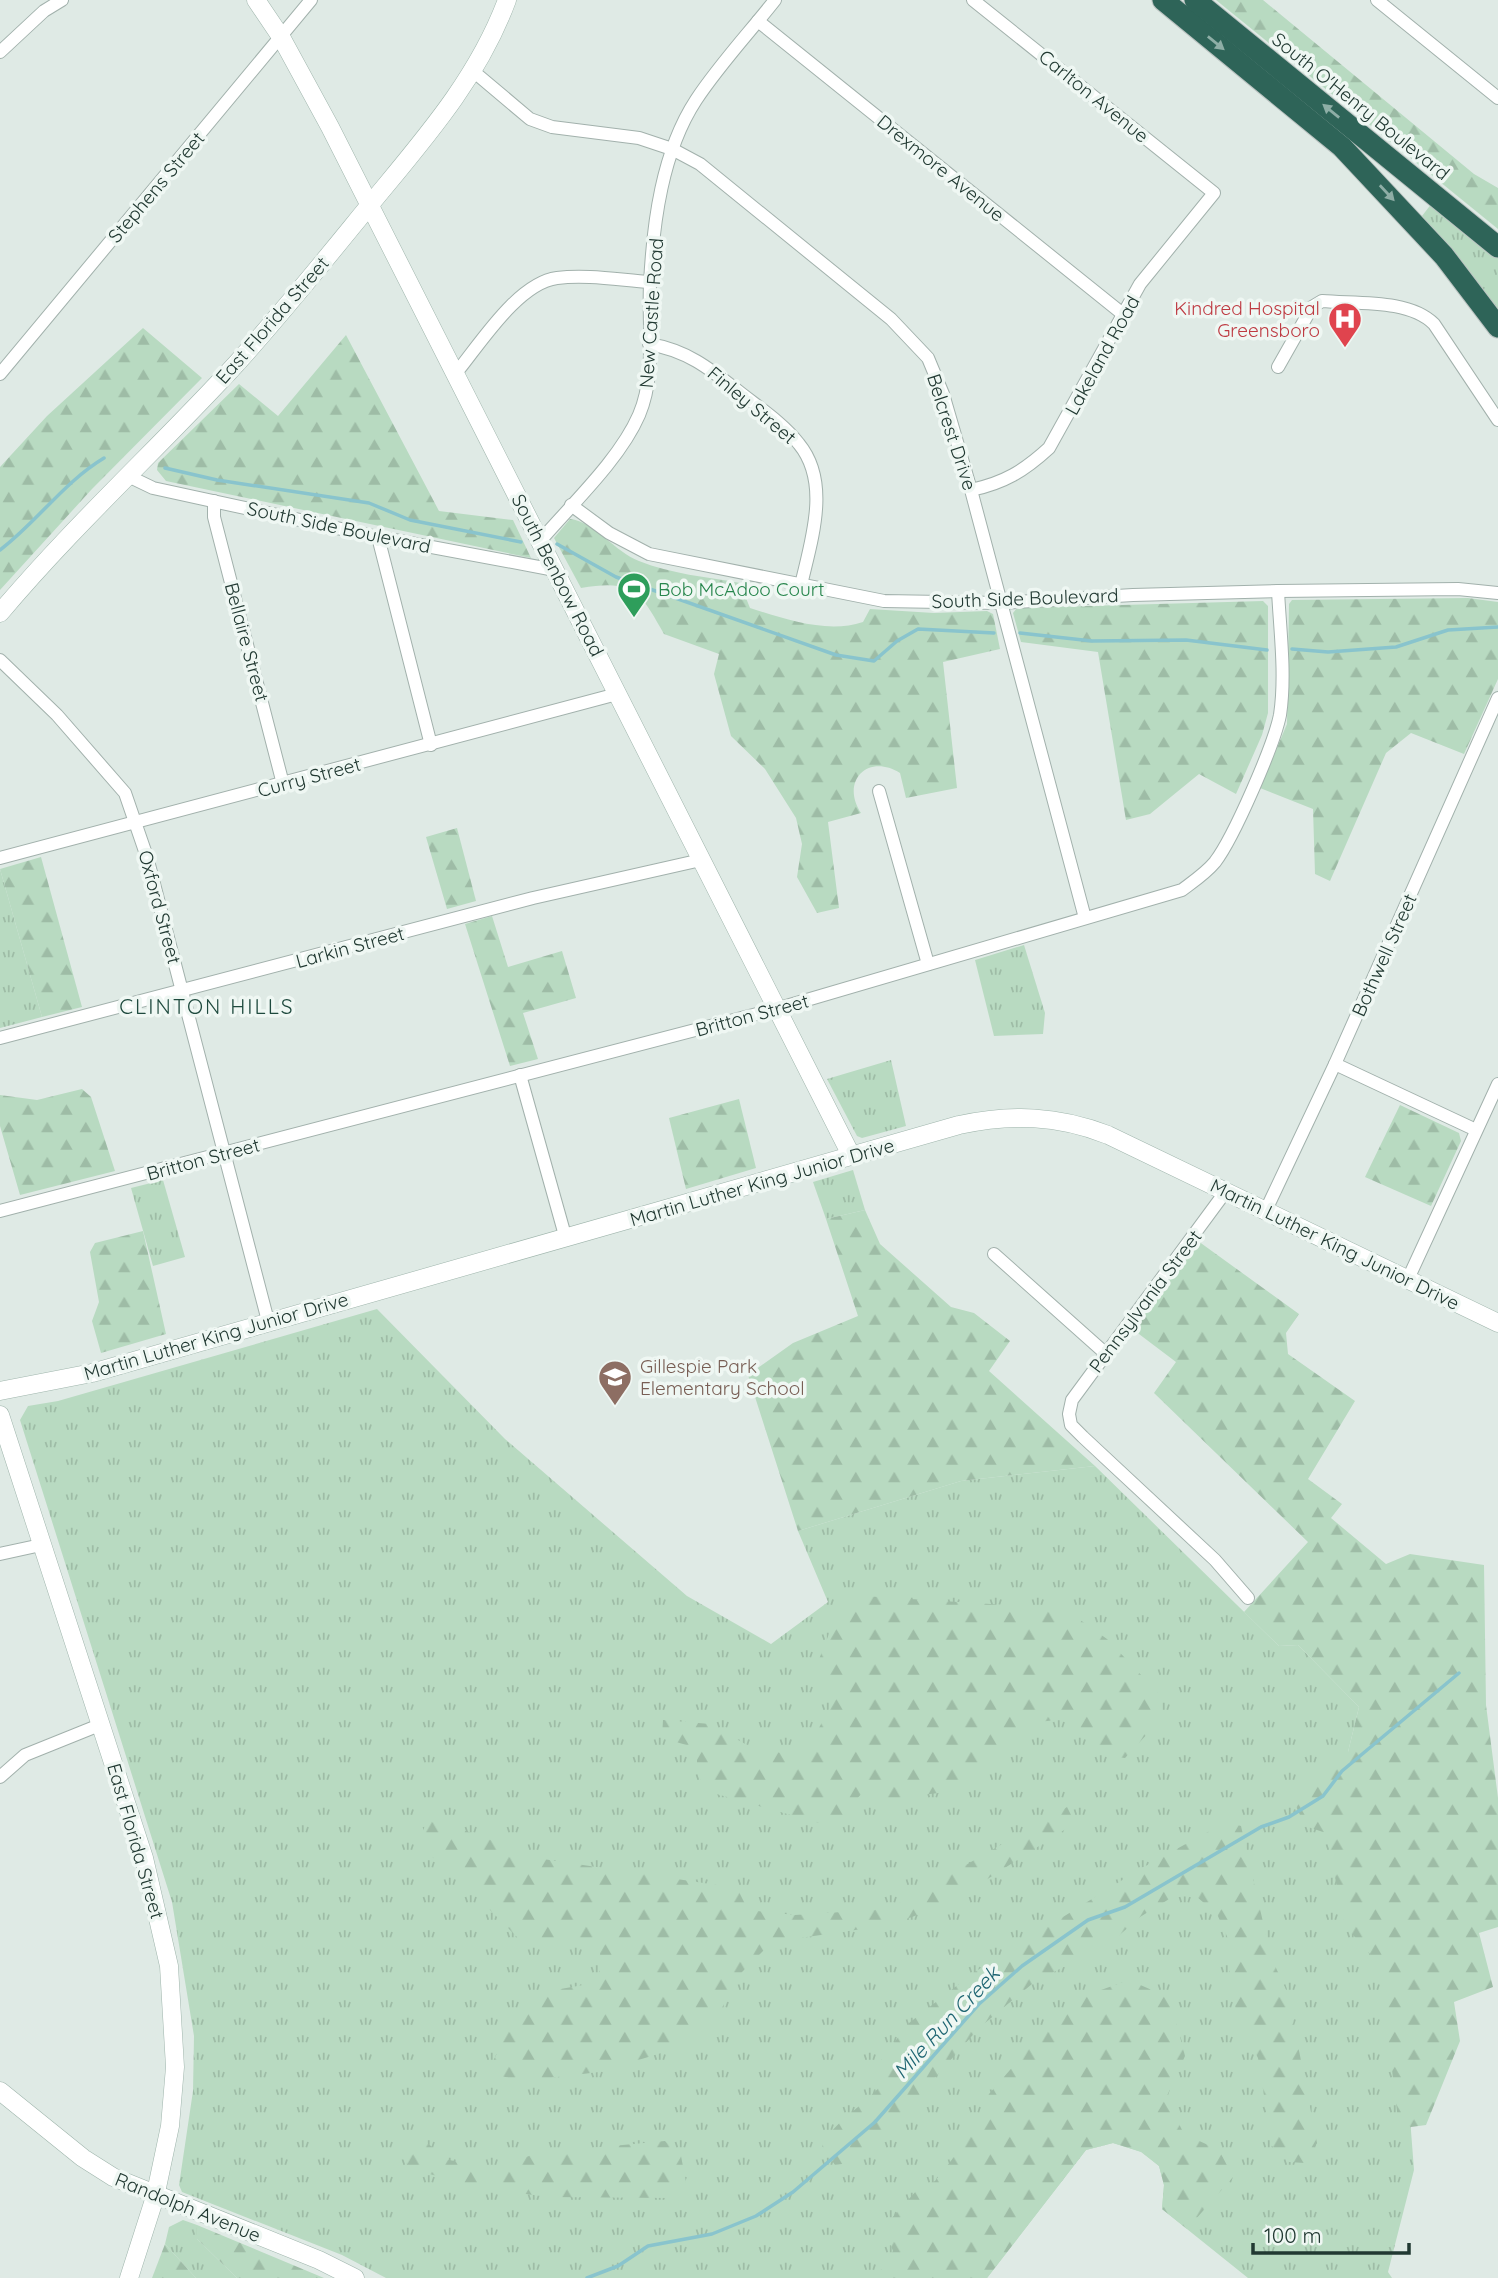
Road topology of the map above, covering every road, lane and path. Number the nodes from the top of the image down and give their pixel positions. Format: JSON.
{"nodes":[{"id":1,"x":62,"y":0,"type":"edge"},
{"id":2,"x":256,"y":0,"type":"edge"},
{"id":3,"x":311,"y":0,"type":"edge"},
{"id":4,"x":507,"y":0,"type":"edge"},
{"id":5,"x":775,"y":0,"type":"edge"},
{"id":6,"x":973,"y":0,"type":"edge"},
{"id":7,"x":1163,"y":0,"type":"edge"},
{"id":8,"x":1195,"y":0,"type":"edge"},
{"id":9,"x":1377,"y":0,"type":"edge"},
{"id":10,"x":758,"y":21,"type":"junction"},
{"id":11,"x":281,"y":37,"type":"junction"},
{"id":12,"x":0,"y":52,"type":"edge"},
{"id":13,"x":473,"y":71,"type":"junction"},
{"id":14,"x":1498,"y":98,"type":"edge"},
{"id":15,"x":672,"y":149,"type":"junction"},
{"id":16,"x":1214,"y":193,"type":"joint"},
{"id":17,"x":370,"y":205,"type":"junction"},
{"id":18,"x":1498,"y":247,"type":"edge"},
{"id":19,"x":650,"y":282,"type":"junction"},
{"id":20,"x":1124,"y":315,"type":"junction"},
{"id":21,"x":1498,"y":327,"type":"edge"},
{"id":22,"x":649,"y":344,"type":"junction"},
{"id":23,"x":1278,"y":367,"type":"dead end"},
{"id":24,"x":456,"y":373,"type":"junction"},
{"id":25,"x":0,"y":374,"type":"edge"},
{"id":26,"x":1498,"y":420,"type":"edge"},
{"id":27,"x":126,"y":475,"type":"junction"},
{"id":28,"x":971,"y":490,"type":"junction"},
{"id":29,"x":214,"y":501,"type":"junction"},
{"id":30,"x":571,"y":505,"type":"junction"},
{"id":31,"x":378,"y":537,"type":"junction"},
{"id":32,"x":541,"y":540,"type":"junction"},
{"id":33,"x":555,"y":570,"type":"junction"},
{"id":34,"x":802,"y":585,"type":"junction"},
{"id":35,"x":1278,"y":591,"type":"junction"},
{"id":36,"x":1498,"y":593,"type":"edge"},
{"id":37,"x":999,"y":603,"type":"junction"},
{"id":38,"x":0,"y":613,"type":"edge"},
{"id":39,"x":0,"y":660,"type":"edge"},
{"id":40,"x":617,"y":694,"type":"junction"},
{"id":41,"x":1498,"y":698,"type":"edge"},
{"id":42,"x":431,"y":746,"type":"junction"},
{"id":43,"x":283,"y":783,"type":"junction"},
{"id":44,"x":879,"y":791,"type":"dead end"},
{"id":45,"x":137,"y":823,"type":"junction"},
{"id":46,"x":0,"y":858,"type":"edge"},
{"id":47,"x":701,"y":860,"type":"junction"},
{"id":48,"x":1085,"y":918,"type":"junction"},
{"id":49,"x":928,"y":964,"type":"junction"},
{"id":50,"x":183,"y":992,"type":"junction"},
{"id":51,"x":776,"y":1009,"type":"junction"},
{"id":52,"x":0,"y":1038,"type":"edge"},
{"id":53,"x":1335,"y":1064,"type":"junction"},
{"id":54,"x":520,"y":1074,"type":"junction"},
{"id":55,"x":1498,"y":1084,"type":"edge"},
{"id":56,"x":1476,"y":1130,"type":"junction"},
{"id":57,"x":224,"y":1153,"type":"junction"},
{"id":58,"x":851,"y":1154,"type":"junction"},
{"id":59,"x":1226,"y":1191,"type":"junction"},
{"id":60,"x":1266,"y":1210,"type":"junction"},
{"id":61,"x":0,"y":1211,"type":"edge"},
{"id":62,"x":566,"y":1239,"type":"junction"},
{"id":63,"x":994,"y":1254,"type":"dead end"},
{"id":64,"x":1408,"y":1279,"type":"junction"},
{"id":65,"x":268,"y":1321,"type":"junction"},
{"id":66,"x":1498,"y":1323,"type":"edge"},
{"id":67,"x":1105,"y":1353,"type":"junction"},
{"id":68,"x":0,"y":1391,"type":"edge"},
{"id":69,"x":0,"y":1415,"type":"edge"},
{"id":70,"x":41,"y":1545,"type":"junction"},
{"id":71,"x":0,"y":1554,"type":"edge"},
{"id":72,"x":1248,"y":1598,"type":"dead end"},
{"id":73,"x":102,"y":1724,"type":"junction"},
{"id":74,"x":0,"y":1777,"type":"edge"},
{"id":75,"x":0,"y":2091,"type":"edge"},
{"id":76,"x":155,"y":2197,"type":"junction"},
{"id":77,"x":129,"y":2278,"type":"edge"},
{"id":78,"x":355,"y":2278,"type":"edge"}],
"edges":[{"from":1,"to":12,"type":"street"},
{"from":2,"to":11,"type":"main road","name":"South Benbow Road"},
{"from":3,"to":11,"type":"street","name":"Stephens Street"},
{"from":4,"to":13,"type":"main road","name":"East Florida Street"},
{"from":5,"to":10,"type":"street","name":"New Castle Road"},
{"from":6,"to":16,"type":"street","name":"Carlton Avenue"},
{"from":7,"to":21,"type":"highway","one_way":true},
{"from":18,"to":8,"type":"highway","name":"South O'Henry Boulevard","one_way":true},
{"from":9,"to":14,"type":"street"},
{"from":10,"to":15,"type":"street","name":"New Castle Road"},
{"from":10,"to":20,"type":"street","name":"Drexmore Avenue"},
{"from":11,"to":17,"type":"main road","name":"South Benbow Road"},
{"from":11,"to":25,"type":"street","name":"Stephens Street"},
{"from":13,"to":15,"type":"street","name":"Belcrest Drive"},
{"from":13,"to":17,"type":"main road","name":"East Florida Street"},
{"from":15,"to":19,"type":"street","name":"New Castle Road"},
{"from":15,"to":28,"type":"street","name":"Belcrest Drive"},
{"from":16,"to":20,"type":"street","name":"Lakeland Road"},
{"from":17,"to":24,"type":"main road","name":"South Benbow Road"},
{"from":17,"to":27,"type":"main road","name":"East Florida Street"},
{"from":19,"to":22,"type":"street","name":"New Castle Road"},
{"from":19,"to":24,"type":"street"},
{"from":20,"to":28,"type":"street","name":"Lakeland Road"},
{"from":22,"to":30,"type":"street","name":"New Castle Road"},
{"from":22,"to":34,"type":"street","name":"Finley Street"},
{"from":23,"to":26,"type":"street"},
{"from":24,"to":32,"type":"main road","name":"South Benbow Road"},
{"from":27,"to":29,"type":"street","name":"South Side Boulevard"},
{"from":27,"to":38,"type":"main road","name":"East Florida Street"},
{"from":28,"to":37,"type":"street","name":"Belcrest Drive"},
{"from":29,"to":31,"type":"street","name":"South Side Boulevard"},
{"from":29,"to":43,"type":"street","name":"Bellaire Street"},
{"from":30,"to":32,"type":"street","name":"New Castle Road"},
{"from":30,"to":34,"type":"street","name":"South Side Boulevard"},
{"from":31,"to":33,"type":"street","name":"South Side Boulevard"},
{"from":31,"to":42,"type":"street"},
{"from":32,"to":33,"type":"main road","name":"South Benbow Road"},
{"from":33,"to":40,"type":"main road","name":"South Benbow Road"},
{"from":34,"to":37,"type":"street","name":"South Side Boulevard"},
{"from":35,"to":36,"type":"street","name":"South Side Boulevard"},
{"from":35,"to":37,"type":"street","name":"South Side Boulevard"},
{"from":35,"to":48,"type":"street","name":"Britton Street"},
{"from":37,"to":48,"type":"street","name":"Belcrest Drive"},
{"from":39,"to":45,"type":"street","name":"Oxford Street"},
{"from":40,"to":42,"type":"street","name":"Curry Street"},
{"from":40,"to":47,"type":"main road","name":"South Benbow Road"},
{"from":41,"to":53,"type":"street","name":"Bothwell Street"},
{"from":42,"to":43,"type":"street","name":"Curry Street"},
{"from":43,"to":45,"type":"street","name":"Curry Street"},
{"from":44,"to":49,"type":"street"},
{"from":45,"to":46,"type":"street","name":"Curry Street"},
{"from":45,"to":50,"type":"street","name":"Oxford Street"},
{"from":47,"to":50,"type":"street","name":"Larkin Street"},
{"from":47,"to":51,"type":"main road","name":"South Benbow Road"},
{"from":48,"to":49,"type":"street","name":"Britton Street"},
{"from":49,"to":51,"type":"street","name":"Britton Street"},
{"from":50,"to":52,"type":"street","name":"Larkin Street"},
{"from":50,"to":57,"type":"street","name":"Oxford Street"},
{"from":51,"to":54,"type":"street","name":"Britton Street"},
{"from":51,"to":58,"type":"main road","name":"South Benbow Road"},
{"from":53,"to":56,"type":"street"},
{"from":53,"to":60,"type":"street","name":"Bothwell Street"},
{"from":54,"to":57,"type":"street","name":"Britton Street"},
{"from":54,"to":62,"type":"street"},
{"from":55,"to":56,"type":"street"},
{"from":56,"to":64,"type":"street"},
{"from":57,"to":61,"type":"street","name":"Britton Street"},
{"from":57,"to":65,"type":"street","name":"Oxford Street"},
{"from":58,"to":59,"type":"main road","name":"Martin Luther King Junior Drive"},
{"from":58,"to":62,"type":"main road","name":"Martin Luther King Junior Drive"},
{"from":59,"to":60,"type":"main road","name":"Martin Luther King Junior Drive"},
{"from":59,"to":67,"type":"street","name":"Pennsylvania Street"},
{"from":60,"to":64,"type":"main road","name":"Martin Luther King Junior Drive"},
{"from":62,"to":65,"type":"main road","name":"Martin Luther King Junior Drive"},
{"from":63,"to":67,"type":"street"},
{"from":64,"to":66,"type":"main road","name":"Martin Luther King Junior Drive"},
{"from":65,"to":68,"type":"main road","name":"Martin Luther King Junior Drive"},
{"from":67,"to":72,"type":"street","name":"Pennsylvania Street"},
{"from":69,"to":70,"type":"main road","name":"East Florida Street"},
{"from":70,"to":71,"type":"street"},
{"from":70,"to":73,"type":"main road","name":"East Florida Street"},
{"from":73,"to":74,"type":"street"},
{"from":73,"to":76,"type":"main road","name":"East Florida Street"},
{"from":75,"to":76,"type":"main road","name":"Randolph Avenue"},
{"from":76,"to":77,"type":"main road","name":"East Florida Street"},
{"from":76,"to":78,"type":"main road","name":"Randolph Avenue"}]}
